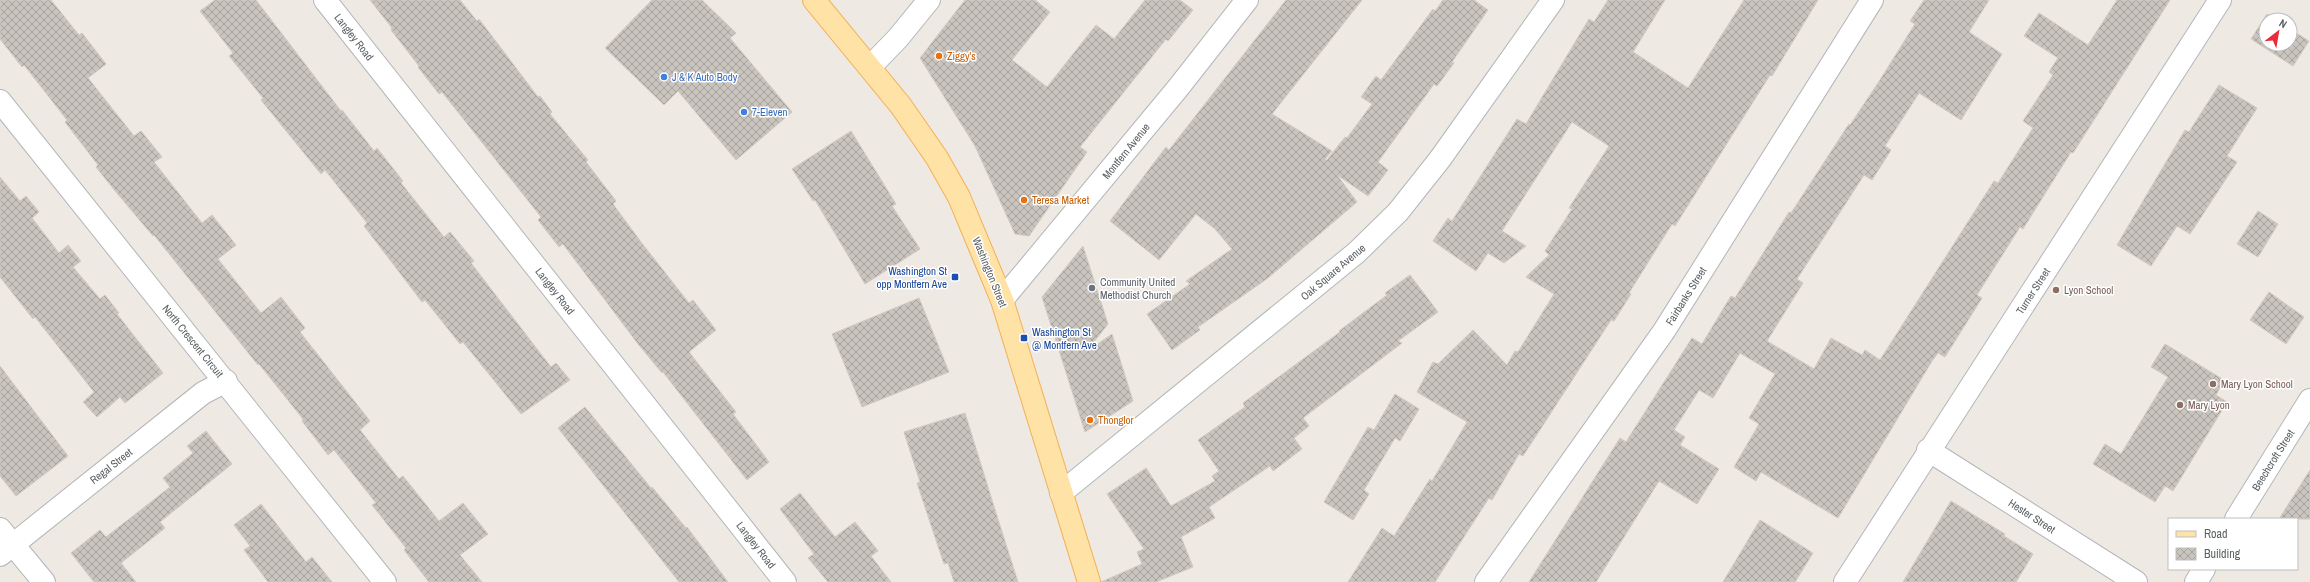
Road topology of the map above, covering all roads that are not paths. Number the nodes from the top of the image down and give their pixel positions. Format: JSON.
{"nodes":[{"id":1,"x":325,"y":0,"type":"edge"},
{"id":2,"x":814,"y":0,"type":"edge"},
{"id":3,"x":929,"y":0,"type":"edge"},
{"id":4,"x":1247,"y":0,"type":"edge"},
{"id":5,"x":1552,"y":0,"type":"edge"},
{"id":6,"x":1872,"y":0,"type":"edge"},
{"id":7,"x":2220,"y":0,"type":"edge"},
{"id":8,"x":871,"y":66,"type":"junction"},
{"id":9,"x":0,"y":101,"type":"edge"},
{"id":10,"x":1002,"y":300,"type":"junction"},
{"id":11,"x":226,"y":381,"type":"junction"},
{"id":12,"x":2310,"y":400,"type":"edge"},
{"id":13,"x":1928,"y":450,"type":"junction"},
{"id":14,"x":1061,"y":492,"type":"junction"},
{"id":15,"x":2237,"y":518,"type":"edge"},
{"id":16,"x":4,"y":543,"type":"edge"},
{"id":17,"x":2203,"y":570,"type":"edge"},
{"id":18,"x":44,"y":582,"type":"edge"},
{"id":19,"x":385,"y":582,"type":"edge"},
{"id":20,"x":785,"y":582,"type":"edge"},
{"id":21,"x":1089,"y":582,"type":"edge"},
{"id":22,"x":1486,"y":582,"type":"edge"},
{"id":23,"x":1845,"y":582,"type":"edge"},
{"id":24,"x":2136,"y":582,"type":"edge"},
{"id":25,"x":2196,"y":582,"type":"edge"}],
"edges":[{"from":1,"to":20,"type":"street","name":"Langley Road"},
{"from":2,"to":8,"type":"main road","name":"Washington Street"},
{"from":3,"to":8,"type":"street"},
{"from":4,"to":10,"type":"street","name":"Montfern Avenue"},
{"from":5,"to":14,"type":"street","name":"Oak Square Avenue"},
{"from":6,"to":22,"type":"street","name":"Fairbanks Street"},
{"from":7,"to":13,"type":"street","name":"Turner Street"},
{"from":8,"to":10,"type":"main road","name":"Washington Street"},
{"from":9,"to":11,"type":"street","name":"North Crescent Circuit"},
{"from":10,"to":14,"type":"main road","name":"Washington Street"},
{"from":11,"to":16,"type":"street","name":"Regal Street"},
{"from":11,"to":19,"type":"street","name":"North Crescent Circuit"},
{"from":12,"to":15,"type":"street","name":"Beechcroft Street"},
{"from":13,"to":23,"type":"street","name":"Turner Street"},
{"from":13,"to":24,"type":"street","name":"Hester Street"},
{"from":14,"to":21,"type":"main road","name":"Washington Street"},
{"from":16,"to":18,"type":"street"},
{"from":17,"to":25,"type":"street"}]}
